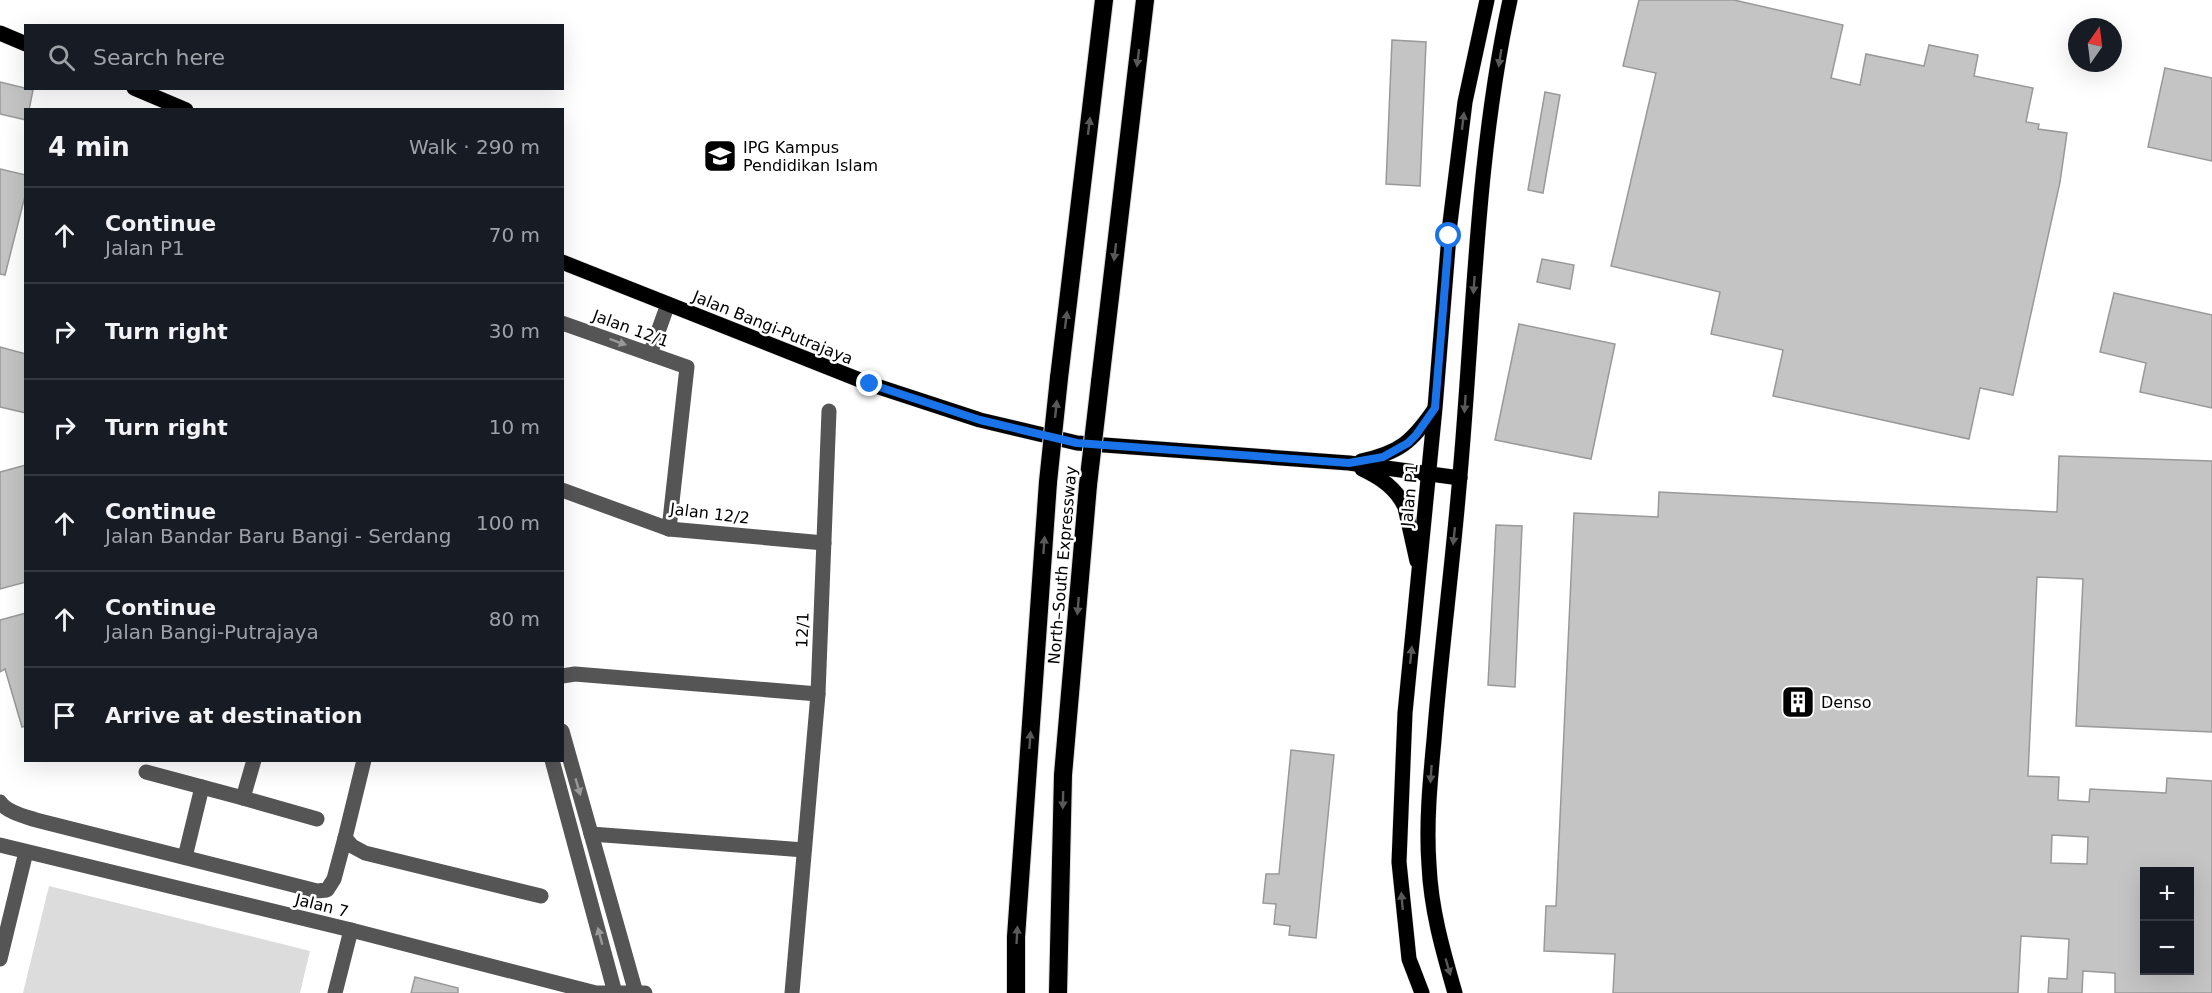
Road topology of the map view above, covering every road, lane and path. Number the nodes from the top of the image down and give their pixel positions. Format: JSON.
{"nodes":[{"id":1,"x":1104,"y":0,"type":"edge"},
{"id":2,"x":1145,"y":0,"type":"edge"},
{"id":3,"x":1487,"y":0,"type":"edge"},
{"id":4,"x":1510,"y":0,"type":"edge"},
{"id":5,"x":0,"y":33,"type":"edge"},
{"id":6,"x":24,"y":43,"type":"edge"},
{"id":7,"x":139,"y":90,"type":"edge"},
{"id":8,"x":181,"y":108,"type":"edge"},
{"id":9,"x":564,"y":263,"type":"edge"},
{"id":10,"x":669,"y":304,"type":"junction"},
{"id":11,"x":564,"y":323,"type":"edge"},
{"id":12,"x":650,"y":354,"type":"junction"},
{"id":13,"x":1435,"y":408,"type":"junction"},
{"id":14,"x":829,"y":411,"type":"dead end"},
{"id":15,"x":1349,"y":463,"type":"junction"},
{"id":16,"x":1429,"y":474,"type":"junction"},
{"id":17,"x":1460,"y":478,"type":"junction"},
{"id":18,"x":564,"y":491,"type":"edge"},
{"id":19,"x":669,"y":529,"type":"junction"},
{"id":20,"x":824,"y":543,"type":"junction"},
{"id":21,"x":1420,"y":576,"type":"junction"},
{"id":22,"x":564,"y":676,"type":"edge"},
{"id":23,"x":818,"y":694,"type":"junction"},
{"id":24,"x":564,"y":738,"type":"edge"},
{"id":25,"x":253,"y":762,"type":"edge"},
{"id":26,"x":364,"y":762,"type":"edge"},
{"id":27,"x":553,"y":762,"type":"edge"},
{"id":28,"x":146,"y":772,"type":"dead end"},
{"id":29,"x":202,"y":787,"type":"junction"},
{"id":30,"x":243,"y":798,"type":"junction"},
{"id":31,"x":0,"y":802,"type":"edge"},
{"id":32,"x":317,"y":819,"type":"dead end"},
{"id":33,"x":591,"y":834,"type":"junction"},
{"id":34,"x":345,"y":838,"type":"junction"},
{"id":35,"x":0,"y":845,"type":"edge"},
{"id":36,"x":804,"y":850,"type":"junction"},
{"id":37,"x":26,"y":852,"type":"junction"},
{"id":38,"x":185,"y":858,"type":"junction"},
{"id":39,"x":541,"y":896,"type":"dead end"},
{"id":40,"x":351,"y":930,"type":"junction"},
{"id":41,"x":0,"y":959,"type":"edge"},
{"id":42,"x":335,"y":993,"type":"edge"},
{"id":43,"x":615,"y":993,"type":"edge"},
{"id":44,"x":636,"y":993,"type":"edge"},
{"id":45,"x":645,"y":993,"type":"edge"},
{"id":46,"x":792,"y":993,"type":"edge"},
{"id":47,"x":1016,"y":993,"type":"edge"},
{"id":48,"x":1058,"y":993,"type":"edge"},
{"id":49,"x":1422,"y":993,"type":"edge"},
{"id":50,"x":1455,"y":993,"type":"edge"}],
"edges":[{"from":47,"to":1,"type":"highway","name":"North–South Expressway","one_way":true,"bridge":true},
{"from":2,"to":48,"type":"highway","name":"North–South Expressway","one_way":true,"bridge":true},
{"from":13,"to":3,"type":"main road","name":"Jalan P1","one_way":true},
{"from":4,"to":17,"type":"main road","one_way":true},
{"from":5,"to":6,"type":"main road"},
{"from":7,"to":8,"type":"main road"},
{"from":9,"to":10,"type":"main road","name":"Jalan Bangi-Putrajaya"},
{"from":10,"to":12,"type":"street"},
{"from":10,"to":15,"type":"main road","name":"Jalan Bangi-Putrajaya"},
{"from":11,"to":12,"type":"street","name":"Jalan 12/1","one_way":true},
{"from":12,"to":19,"type":"street","name":"Jalan 12/1"},
{"from":13,"to":15,"type":"main road"},
{"from":13,"to":16,"type":"main road","name":"Jalan P1"},
{"from":14,"to":20,"type":"street","name":"12/1"},
{"from":15,"to":16,"type":"main road"},
{"from":15,"to":21,"type":"main road"},
{"from":16,"to":17,"type":"main road"},
{"from":16,"to":21,"type":"main road","name":"Jalan P1"},
{"from":17,"to":50,"type":"main road","one_way":true},
{"from":18,"to":19,"type":"street","name":"Jalan 12/2"},
{"from":19,"to":20,"type":"street","name":"Jalan 12/2"},
{"from":20,"to":23,"type":"street","name":"12/1"},
{"from":49,"to":21,"type":"main road","name":"Jalan P1","one_way":true},
{"from":22,"to":23,"type":"street"},
{"from":23,"to":36,"type":"street","name":"12/1"},
{"from":24,"to":33,"type":"street","one_way":true},
{"from":25,"to":30,"type":"street"},
{"from":26,"to":34,"type":"street"},
{"from":43,"to":27,"type":"street","one_way":true},
{"from":28,"to":29,"type":"street"},
{"from":29,"to":30,"type":"street"},
{"from":29,"to":38,"type":"street"},
{"from":30,"to":32,"type":"street"},
{"from":31,"to":38,"type":"street"},
{"from":33,"to":36,"type":"street"},
{"from":33,"to":44,"type":"street"},
{"from":34,"to":38,"type":"street"},
{"from":34,"to":39,"type":"street"},
{"from":35,"to":37,"type":"street","name":"Jalan 7"},
{"from":36,"to":46,"type":"street","name":"12/1"},
{"from":37,"to":40,"type":"street","name":"Jalan 7"},
{"from":37,"to":41,"type":"street"},
{"from":40,"to":42,"type":"street"},
{"from":40,"to":43,"type":"street","name":"Jalan 7"},
{"from":43,"to":44,"type":"street","name":"Jalan 7"},
{"from":44,"to":45,"type":"street","name":"Jalan 7"}]}
